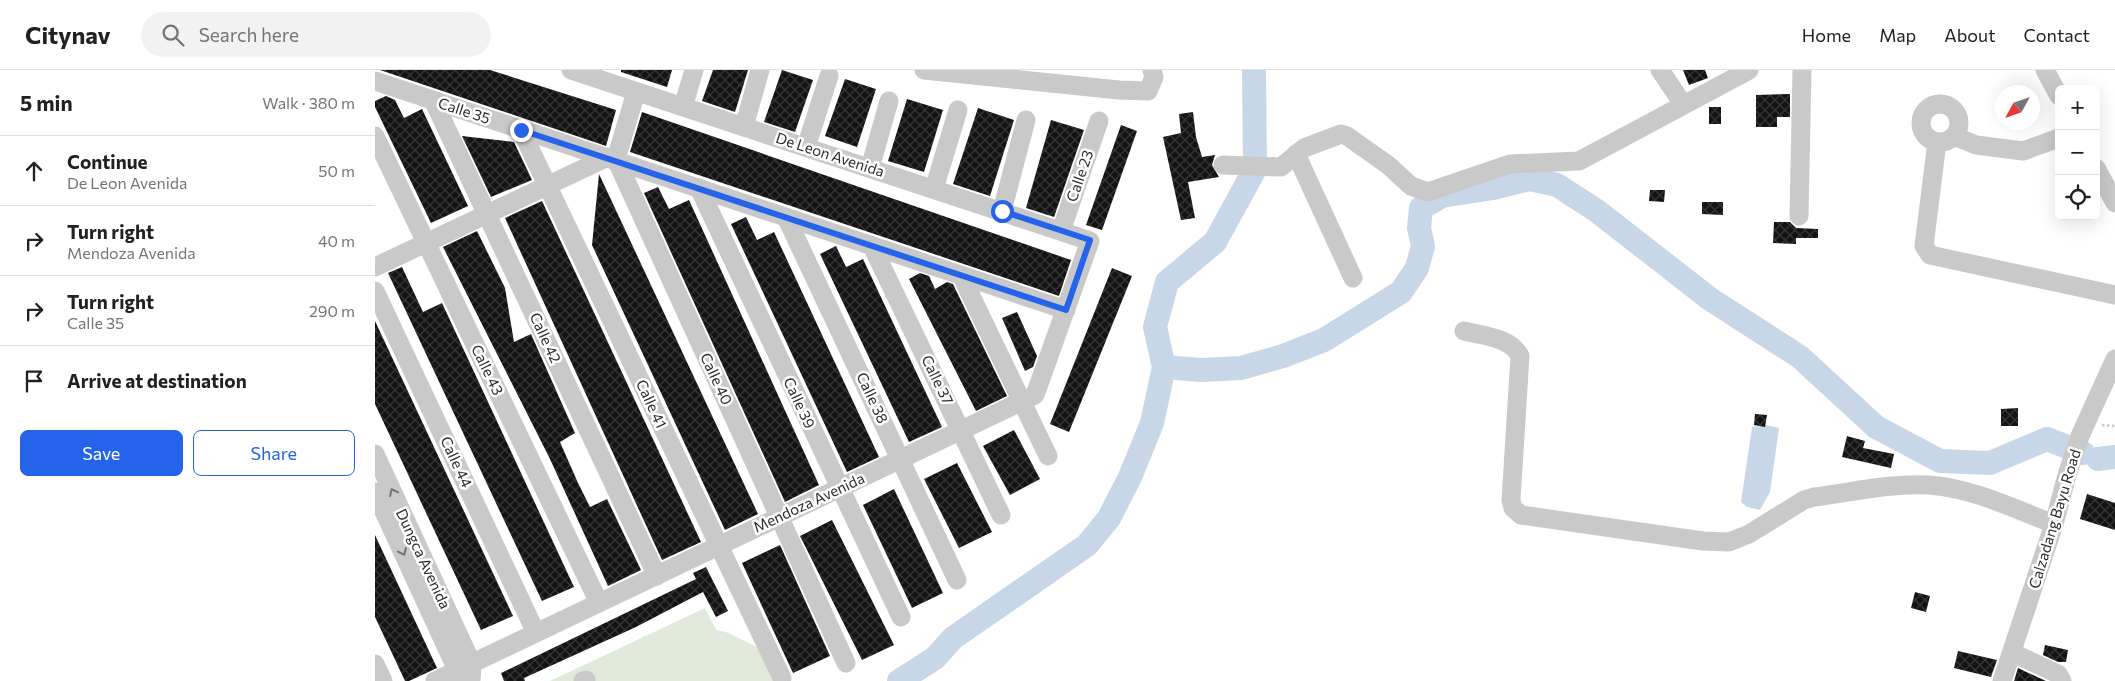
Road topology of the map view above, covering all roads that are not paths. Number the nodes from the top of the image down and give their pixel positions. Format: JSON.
{"nodes":[{"id":1,"x":571,"y":70,"type":"edge"},
{"id":2,"x":694,"y":70,"type":"edge"},
{"id":3,"x":760,"y":70,"type":"edge"},
{"id":4,"x":924,"y":70,"type":"edge"},
{"id":5,"x":1152,"y":70,"type":"edge"},
{"id":6,"x":1661,"y":70,"type":"edge"},
{"id":7,"x":1749,"y":70,"type":"edge"},
{"id":8,"x":1802,"y":70,"type":"edge"},
{"id":9,"x":2045,"y":70,"type":"edge"},
{"id":10,"x":829,"y":76,"type":"dead end"},
{"id":11,"x":616,"y":77,"type":"edge"},
{"id":12,"x":375,"y":81,"type":"edge"},
{"id":13,"x":2055,"y":89,"type":"edge"},
{"id":14,"x":636,"y":92,"type":"junction"},
{"id":15,"x":433,"y":100,"type":"junction"},
{"id":16,"x":889,"y":101,"type":"dead end"},
{"id":17,"x":1683,"y":104,"type":"junction"},
{"id":18,"x":683,"y":107,"type":"junction"},
{"id":19,"x":959,"y":110,"type":"dead end"},
{"id":20,"x":1026,"y":120,"type":"dead end"},
{"id":21,"x":1099,"y":121,"type":"dead end"},
{"id":22,"x":744,"y":127,"type":"junction"},
{"id":23,"x":521,"y":130,"type":"junction"},
{"id":24,"x":375,"y":136,"type":"edge"},
{"id":25,"x":2055,"y":139,"type":"edge"},
{"id":26,"x":806,"y":147,"type":"junction"},
{"id":27,"x":1296,"y":154,"type":"junction"},
{"id":28,"x":612,"y":158,"type":"junction"},
{"id":29,"x":1240,"y":166,"type":"dead end"},
{"id":30,"x":870,"y":168,"type":"junction"},
{"id":31,"x":2100,"y":175,"type":"edge"},
{"id":32,"x":548,"y":186,"type":"junction"},
{"id":33,"x":699,"y":188,"type":"junction"},
{"id":34,"x":934,"y":189,"type":"junction"},
{"id":35,"x":2115,"y":203,"type":"edge"},
{"id":36,"x":1002,"y":211,"type":"junction"},
{"id":37,"x":487,"y":214,"type":"junction"},
{"id":38,"x":1799,"y":216,"type":"dead end"},
{"id":39,"x":786,"y":217,"type":"junction"},
{"id":40,"x":1061,"y":231,"type":"junction"},
{"id":41,"x":1090,"y":240,"type":"joint"},
{"id":42,"x":426,"y":243,"type":"junction"},
{"id":43,"x":873,"y":246,"type":"junction"},
{"id":44,"x":375,"y":267,"type":"edge"},
{"id":45,"x":961,"y":275,"type":"junction"},
{"id":46,"x":1353,"y":278,"type":"dead end"},
{"id":47,"x":375,"y":291,"type":"edge"},
{"id":48,"x":2115,"y":295,"type":"edge"},
{"id":49,"x":1066,"y":310,"type":"junction"},
{"id":50,"x":1464,"y":331,"type":"dead end"},
{"id":51,"x":2115,"y":359,"type":"edge"},
{"id":52,"x":1022,"y":402,"type":"junction"},
{"id":53,"x":961,"y":431,"type":"junction"},
{"id":54,"x":375,"y":454,"type":"edge"},
{"id":55,"x":1048,"y":456,"type":"dead end"},
{"id":56,"x":901,"y":460,"type":"junction"},
{"id":57,"x":840,"y":489,"type":"junction"},
{"id":58,"x":375,"y":492,"type":"edge"},
{"id":59,"x":1001,"y":515,"type":"dead end"},
{"id":60,"x":779,"y":518,"type":"junction"},
{"id":61,"x":2054,"y":524,"type":"junction"},
{"id":62,"x":719,"y":546,"type":"junction"},
{"id":63,"x":657,"y":576,"type":"junction"},
{"id":64,"x":957,"y":580,"type":"dead end"},
{"id":65,"x":599,"y":603,"type":"junction"},
{"id":66,"x":901,"y":617,"type":"dead end"},
{"id":67,"x":536,"y":633,"type":"junction"},
{"id":68,"x":2013,"y":654,"type":"junction"},
{"id":69,"x":846,"y":663,"type":"dead end"},
{"id":70,"x":375,"y":664,"type":"edge"},
{"id":71,"x":466,"y":674,"type":"edge"},
{"id":72,"x":782,"y":678,"type":"dead end"},
{"id":73,"x":383,"y":681,"type":"edge"},
{"id":74,"x":435,"y":681,"type":"edge"},
{"id":75,"x":2002,"y":681,"type":"edge"},
{"id":76,"x":2062,"y":681,"type":"edge"}],
"edges":[{"from":1,"to":11,"type":"street","name":"De Leon Avenida"},
{"from":2,"to":18,"type":"street"},
{"from":3,"to":22,"type":"street"},
{"from":4,"to":5,"type":"street"},
{"from":6,"to":17,"type":"street"},
{"from":7,"to":17,"type":"street"},
{"from":8,"to":38,"type":"street"},
{"from":9,"to":13,"type":"street"},
{"from":10,"to":26,"type":"street"},
{"from":11,"to":14,"type":"street","name":"De Leon Avenida"},
{"from":12,"to":15,"type":"street","name":"Calle 35"},
{"from":14,"to":18,"type":"street","name":"De Leon Avenida"},
{"from":14,"to":28,"type":"street"},
{"from":15,"to":23,"type":"street","name":"Calle 35"},
{"from":15,"to":37,"type":"street","name":"Calle 42"},
{"from":16,"to":30,"type":"street"},
{"from":17,"to":27,"type":"street"},
{"from":18,"to":22,"type":"street","name":"De Leon Avenida"},
{"from":19,"to":34,"type":"street"},
{"from":20,"to":36,"type":"street"},
{"from":21,"to":40,"type":"street","name":"Calle 23"},
{"from":22,"to":26,"type":"street","name":"De Leon Avenida"},
{"from":23,"to":28,"type":"street","name":"Calle 35"},
{"from":23,"to":32,"type":"street","name":"Calle 41"},
{"from":24,"to":42,"type":"street","name":"Calle 43"},
{"from":25,"to":48,"type":"street"},
{"from":26,"to":30,"type":"street","name":"De Leon Avenida"},
{"from":27,"to":29,"type":"street"},
{"from":27,"to":46,"type":"street"},
{"from":28,"to":32,"type":"street"},
{"from":28,"to":33,"type":"street","name":"Calle 35"},
{"from":28,"to":60,"type":"street","name":"Calle 40"},
{"from":30,"to":34,"type":"street","name":"De Leon Avenida"},
{"from":31,"to":35,"type":"street"},
{"from":32,"to":37,"type":"street"},
{"from":32,"to":62,"type":"street","name":"Calle 41"},
{"from":33,"to":39,"type":"street","name":"Calle 35"},
{"from":33,"to":57,"type":"street","name":"Calle 39"},
{"from":34,"to":36,"type":"street","name":"De Leon Avenida"},
{"from":36,"to":40,"type":"street","name":"De Leon Avenida"},
{"from":37,"to":42,"type":"street"},
{"from":37,"to":63,"type":"street","name":"Calle 42"},
{"from":39,"to":43,"type":"street","name":"Calle 35"},
{"from":39,"to":56,"type":"street","name":"Calle 38"},
{"from":40,"to":41,"type":"street","name":"De Leon Avenida"},
{"from":41,"to":49,"type":"street","name":"Mendoza Avenida"},
{"from":42,"to":44,"type":"street"},
{"from":42,"to":65,"type":"street","name":"Calle 43"},
{"from":43,"to":45,"type":"street","name":"Calle 35"},
{"from":43,"to":53,"type":"street","name":"Calle 37"},
{"from":45,"to":49,"type":"street","name":"Calle 35"},
{"from":45,"to":52,"type":"street"},
{"from":47,"to":67,"type":"street","name":"Calle 44"},
{"from":49,"to":52,"type":"street","name":"Mendoza Avenida"},
{"from":50,"to":61,"type":"street"},
{"from":51,"to":61,"type":"street","name":"Calzadang Bayu Road"},
{"from":52,"to":53,"type":"street","name":"Mendoza Avenida"},
{"from":52,"to":55,"type":"street"},
{"from":53,"to":56,"type":"street","name":"Mendoza Avenida"},
{"from":53,"to":59,"type":"street","name":"Calle 37"},
{"from":71,"to":54,"type":"street","name":"Dungca Avenida","one_way":true},
{"from":56,"to":57,"type":"street","name":"Mendoza Avenida"},
{"from":56,"to":64,"type":"street","name":"Calle 38"},
{"from":57,"to":60,"type":"street","name":"Mendoza Avenida"},
{"from":57,"to":66,"type":"street","name":"Calle 39"},
{"from":58,"to":71,"type":"street","name":"Dungca Avenida","one_way":true},
{"from":60,"to":62,"type":"street","name":"Mendoza Avenida"},
{"from":60,"to":69,"type":"street","name":"Calle 40"},
{"from":61,"to":68,"type":"street","name":"Calzadang Bayu Road"},
{"from":62,"to":63,"type":"street","name":"Mendoza Avenida"},
{"from":62,"to":72,"type":"street","name":"Calle 41"},
{"from":63,"to":65,"type":"street","name":"Mendoza Avenida"},
{"from":65,"to":67,"type":"street","name":"Mendoza Avenida"},
{"from":67,"to":71,"type":"street","name":"Mendoza Avenida"},
{"from":68,"to":75,"type":"street","name":"Calzadang Bayu Road"},
{"from":68,"to":76,"type":"street"},
{"from":70,"to":73,"type":"street"},
{"from":71,"to":74,"type":"street","name":"Mendoza Avenida"}]}
